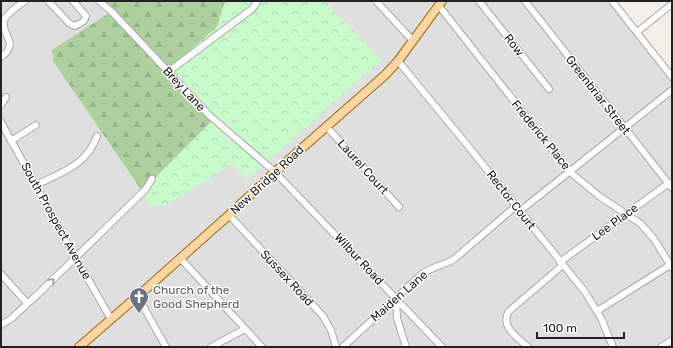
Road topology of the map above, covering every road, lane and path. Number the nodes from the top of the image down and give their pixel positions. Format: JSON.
{"nodes":[{"id":1,"x":25,"y":1,"type":"edge"},
{"id":2,"x":48,"y":1,"type":"edge"},
{"id":3,"x":72,"y":1,"type":"edge"},
{"id":4,"x":99,"y":1,"type":"edge"},
{"id":5,"x":258,"y":1,"type":"edge"},
{"id":6,"x":376,"y":1,"type":"edge"},
{"id":7,"x":479,"y":1,"type":"edge"},
{"id":8,"x":525,"y":1,"type":"edge"},
{"id":9,"x":612,"y":1,"type":"edge"},
{"id":10,"x":18,"y":3,"type":"edge"},
{"id":11,"x":441,"y":3,"type":"edge"},
{"id":12,"x":672,"y":4,"type":"edge"},
{"id":13,"x":637,"y":32,"type":"junction"},
{"id":14,"x":413,"y":41,"type":"junction"},
{"id":15,"x":1,"y":56,"type":"edge"},
{"id":16,"x":398,"y":61,"type":"junction"},
{"id":17,"x":168,"y":72,"type":"junction"},
{"id":18,"x":672,"y":77,"type":"edge"},
{"id":19,"x":549,"y":89,"type":"dead end"},
{"id":20,"x":672,"y":90,"type":"edge"},
{"id":21,"x":6,"y":97,"type":"dead end"},
{"id":22,"x":1,"y":105,"type":"edge"},
{"id":23,"x":1,"y":122,"type":"edge"},
{"id":24,"x":36,"y":124,"type":"dead end"},
{"id":25,"x":326,"y":126,"type":"junction"},
{"id":26,"x":624,"y":128,"type":"junction"},
{"id":27,"x":97,"y":136,"type":"dead end"},
{"id":28,"x":11,"y":140,"type":"junction"},
{"id":29,"x":275,"y":172,"type":"junction"},
{"id":30,"x":570,"y":172,"type":"junction"},
{"id":31,"x":152,"y":179,"type":"dead end"},
{"id":32,"x":36,"y":185,"type":"junction"},
{"id":33,"x":670,"y":186,"type":"edge"},
{"id":34,"x":399,"y":207,"type":"dead end"},
{"id":35,"x":518,"y":209,"type":"junction"},
{"id":36,"x":626,"y":214,"type":"junction"},
{"id":37,"x":229,"y":215,"type":"junction"},
{"id":38,"x":76,"y":258,"type":"junction"},
{"id":39,"x":181,"y":259,"type":"junction"},
{"id":40,"x":562,"y":263,"type":"junction"},
{"id":41,"x":671,"y":267,"type":"edge"},
{"id":42,"x":1,"y":274,"type":"edge"},
{"id":43,"x":138,"y":296,"type":"junction"},
{"id":44,"x":396,"y":299,"type":"junction"},
{"id":45,"x":27,"y":303,"type":"junction"},
{"id":46,"x":597,"y":311,"type":"junction"},
{"id":47,"x":111,"y":319,"type":"junction"},
{"id":48,"x":1,"y":325,"type":"edge"},
{"id":49,"x":245,"y":329,"type":"junction"},
{"id":50,"x":672,"y":340,"type":"edge"},
{"id":51,"x":82,"y":346,"type":"edge"},
{"id":52,"x":166,"y":347,"type":"edge"},
{"id":53,"x":211,"y":347,"type":"edge"},
{"id":54,"x":262,"y":347,"type":"edge"},
{"id":55,"x":336,"y":347,"type":"edge"},
{"id":56,"x":343,"y":347,"type":"edge"},
{"id":57,"x":406,"y":347,"type":"edge"},
{"id":58,"x":442,"y":347,"type":"edge"},
{"id":59,"x":528,"y":347,"type":"edge"},
{"id":60,"x":613,"y":347,"type":"edge"},
{"id":61,"x":661,"y":347,"type":"edge"}],
"edges":[{"from":1,"to":10,"type":"street"},
{"from":2,"to":3,"type":"street"},
{"from":4,"to":17,"type":"street","name":"Brey Lane"},
{"from":5,"to":17,"type":"street"},
{"from":6,"to":14,"type":"street"},
{"from":7,"to":19,"type":"street","name":"Row"},
{"from":8,"to":26,"type":"street","name":"Greenbriar Street"},
{"from":9,"to":13,"type":"street"},
{"from":10,"to":15,"type":"street"},
{"from":11,"to":14,"type":"main road","name":"New Bridge Road"},
{"from":11,"to":30,"type":"street","name":"Frederick Place"},
{"from":12,"to":13,"type":"street"},
{"from":13,"to":18,"type":"street"},
{"from":14,"to":16,"type":"main road","name":"New Bridge Road"},
{"from":16,"to":25,"type":"main road","name":"New Bridge Road"},
{"from":16,"to":35,"type":"street","name":"Rector Court"},
{"from":17,"to":29,"type":"street","name":"Brey Lane"},
{"from":20,"to":26,"type":"street","name":"Maiden Lane"},
{"from":21,"to":22,"type":"street"},
{"from":23,"to":28,"type":"street","name":"South Prospect Avenue"},
{"from":24,"to":28,"type":"street"},
{"from":25,"to":29,"type":"main road","name":"New Bridge Road"},
{"from":25,"to":34,"type":"street","name":"Laurel Court"},
{"from":26,"to":30,"type":"street","name":"Maiden Lane"},
{"from":26,"to":33,"type":"street","name":"Greenbriar Street"},
{"from":27,"to":32,"type":"street"},
{"from":28,"to":32,"type":"street","name":"South Prospect Avenue"},
{"from":29,"to":37,"type":"main road","name":"New Bridge Road"},
{"from":29,"to":44,"type":"street","name":"Wilbur Road"},
{"from":30,"to":35,"type":"street","name":"Maiden Lane"},
{"from":30,"to":36,"type":"street","name":"Frederick Place"},
{"from":31,"to":38,"type":"street"},
{"from":32,"to":38,"type":"street","name":"South Prospect Avenue"},
{"from":33,"to":36,"type":"street","name":"Lee Place"},
{"from":35,"to":40,"type":"street","name":"Rector Court"},
{"from":35,"to":44,"type":"street","name":"Maiden Lane"},
{"from":36,"to":40,"type":"street","name":"Lee Place"},
{"from":36,"to":41,"type":"street","name":"Frederick Place"},
{"from":37,"to":39,"type":"main road","name":"New Bridge Road"},
{"from":37,"to":55,"type":"street","name":"Sussex Road"},
{"from":45,"to":38,"type":"street","one_way":true},
{"from":38,"to":47,"type":"street","name":"South Prospect Avenue"},
{"from":39,"to":43,"type":"main road","name":"New Bridge Road"},
{"from":39,"to":49,"type":"street"},
{"from":40,"to":46,"type":"street","name":"Rector Court"},
{"from":40,"to":59,"type":"street","name":"Lee Place"},
{"from":41,"to":46,"type":"street"},
{"from":42,"to":45,"type":"street"},
{"from":43,"to":47,"type":"main road","name":"New Bridge Road"},
{"from":43,"to":52,"type":"street"},
{"from":44,"to":56,"type":"street","name":"Maiden Lane"},
{"from":44,"to":57,"type":"street"},
{"from":44,"to":58,"type":"street","name":"Wilbur Road"},
{"from":45,"to":48,"type":"street"},
{"from":46,"to":60,"type":"street","name":"Rector Court"},
{"from":47,"to":51,"type":"main road","name":"New Bridge Road"},
{"from":49,"to":53,"type":"street"},
{"from":49,"to":54,"type":"street"},
{"from":50,"to":61,"type":"street"}]}
